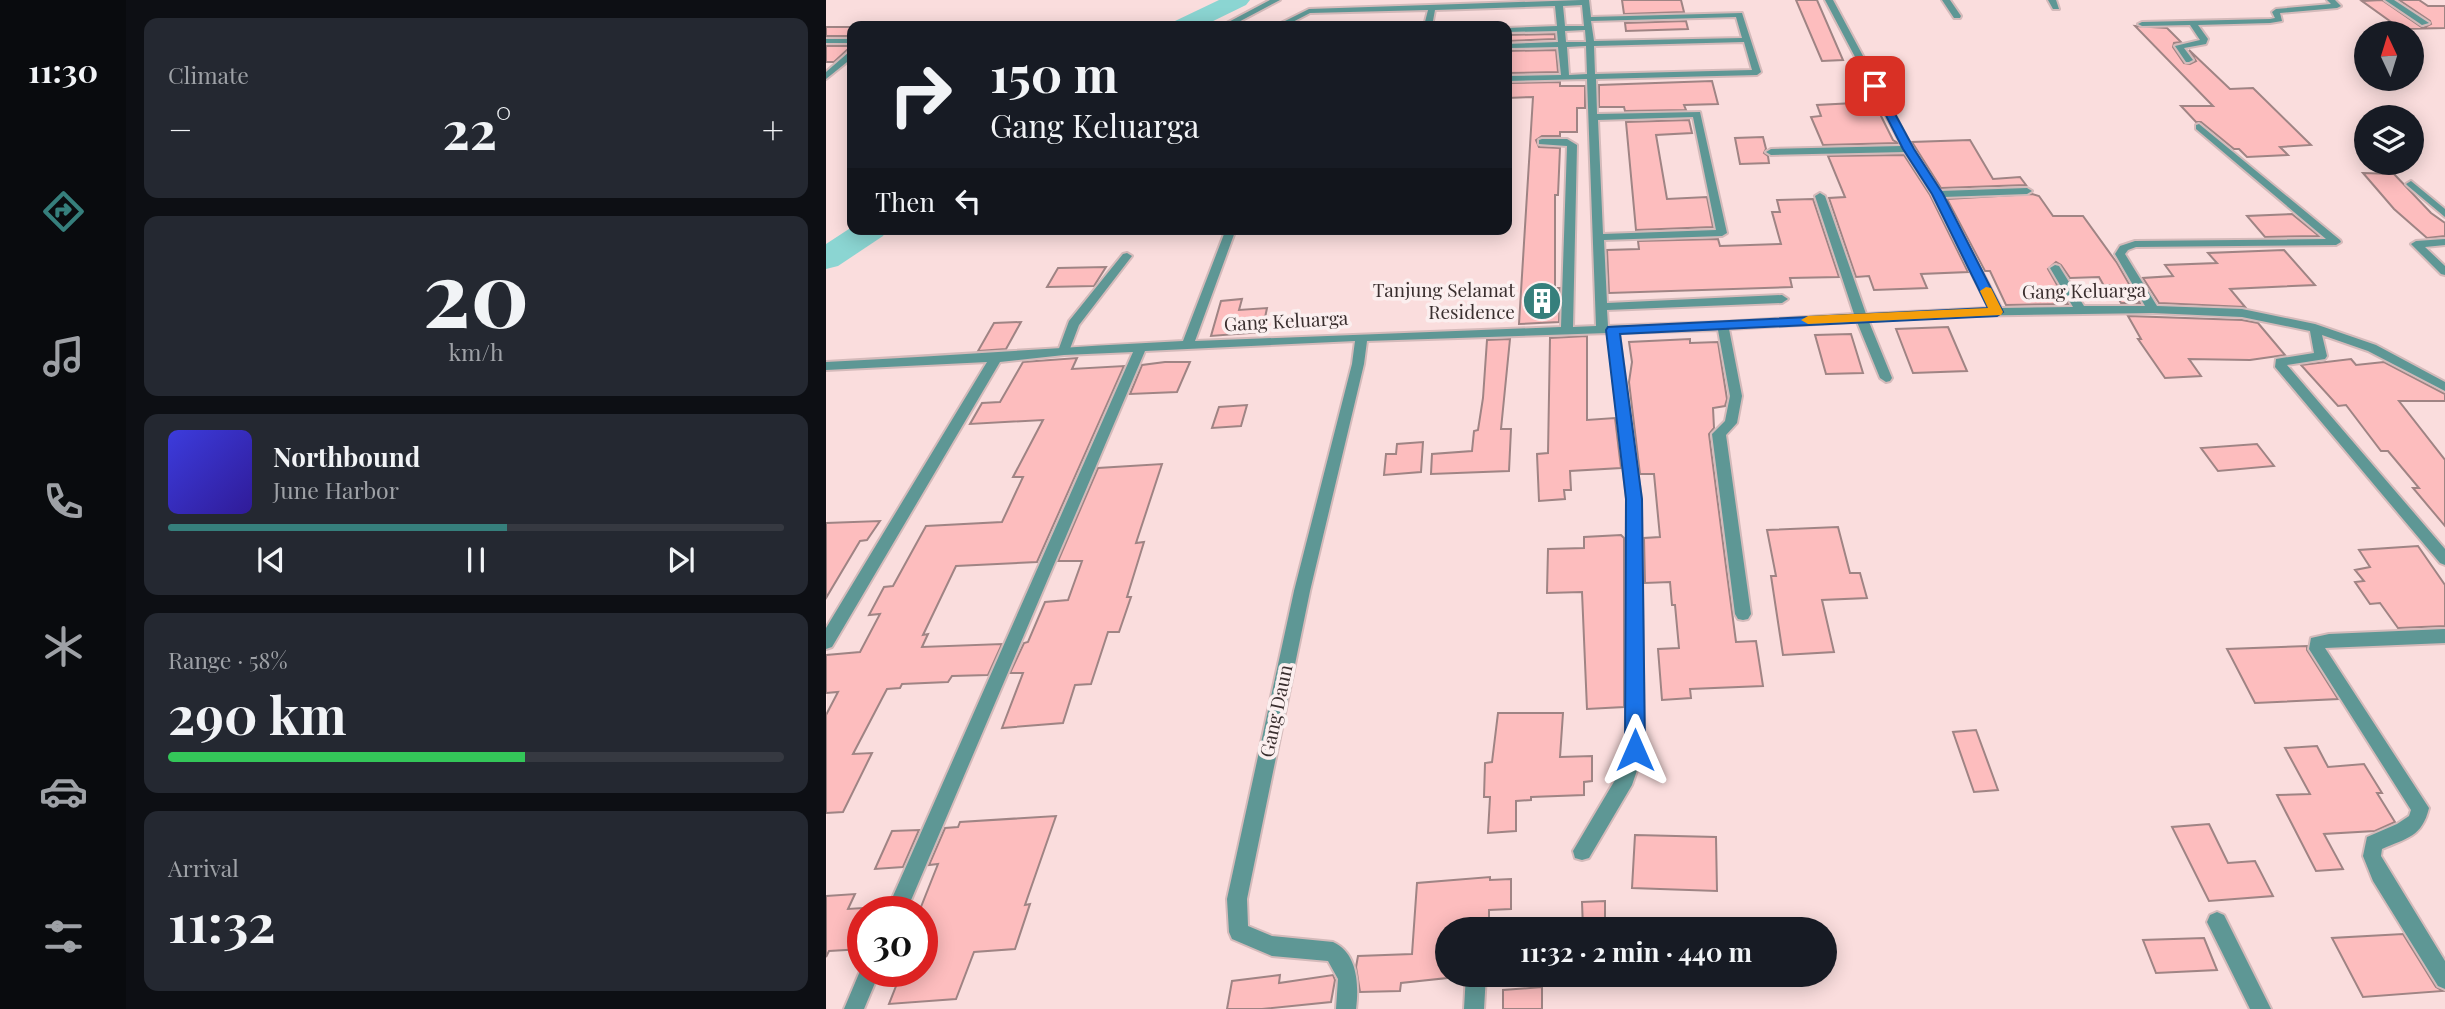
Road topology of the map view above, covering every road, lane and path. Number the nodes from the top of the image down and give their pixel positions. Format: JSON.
{"nodes":[{"id":1,"x":1276,"y":0,"type":"edge"},
{"id":2,"x":1829,"y":0,"type":"edge"},
{"id":3,"x":1946,"y":0,"type":"edge"},
{"id":4,"x":2332,"y":0,"type":"edge"},
{"id":5,"x":2389,"y":0,"type":"edge"},
{"id":6,"x":1586,"y":1,"type":"edge"},
{"id":7,"x":1559,"y":4,"type":"junction"},
{"id":8,"x":1432,"y":8,"type":"junction"},
{"id":9,"x":1957,"y":16,"type":"dead end"},
{"id":10,"x":1235,"y":21,"type":"edge"},
{"id":11,"x":1289,"y":21,"type":"edge"},
{"id":12,"x":1429,"y":21,"type":"edge"},
{"id":13,"x":2421,"y":21,"type":"edge"},
{"id":14,"x":1588,"y":23,"type":"junction"},
{"id":15,"x":2142,"y":24,"type":"dead end"},
{"id":16,"x":2193,"y":24,"type":"junction"},
{"id":17,"x":1561,"y":29,"type":"junction"},
{"id":18,"x":1512,"y":30,"type":"edge"},
{"id":19,"x":1747,"y":40,"type":"junction"},
{"id":20,"x":826,"y":41,"type":"edge"},
{"id":21,"x":847,"y":41,"type":"edge"},
{"id":22,"x":1590,"y":44,"type":"junction"},
{"id":23,"x":1562,"y":45,"type":"junction"},
{"id":24,"x":1512,"y":46,"type":"edge"},
{"id":25,"x":847,"y":57,"type":"edge"},
{"id":26,"x":2189,"y":60,"type":"dead end"},
{"id":27,"x":831,"y":68,"type":"edge"},
{"id":28,"x":826,"y":76,"type":"edge"},
{"id":29,"x":1565,"y":77,"type":"junction"},
{"id":30,"x":1591,"y":77,"type":"junction"},
{"id":31,"x":1512,"y":79,"type":"edge"},
{"id":32,"x":1593,"y":117,"type":"junction"},
{"id":33,"x":2199,"y":127,"type":"dead end"},
{"id":34,"x":1542,"y":142,"type":"dead end"},
{"id":35,"x":1908,"y":149,"type":"junction"},
{"id":36,"x":1771,"y":152,"type":"dead end"},
{"id":37,"x":2411,"y":184,"type":"dead end"},
{"id":38,"x":2026,"y":191,"type":"dead end"},
{"id":39,"x":1937,"y":194,"type":"junction"},
{"id":40,"x":1820,"y":196,"type":"dead end"},
{"id":41,"x":2445,"y":215,"type":"edge"},
{"id":42,"x":1229,"y":235,"type":"edge"},
{"id":43,"x":1597,"y":237,"type":"junction"},
{"id":44,"x":2445,"y":242,"type":"edge"},
{"id":45,"x":1127,"y":256,"type":"dead end"},
{"id":46,"x":2055,"y":268,"type":"dead end"},
{"id":47,"x":2445,"y":272,"type":"edge"},
{"id":48,"x":1782,"y":299,"type":"dead end"},
{"id":49,"x":1602,"y":307,"type":"junction"},
{"id":50,"x":2153,"y":309,"type":"junction"},
{"id":51,"x":2081,"y":311,"type":"junction"},
{"id":52,"x":1997,"y":312,"type":"junction"},
{"id":53,"x":1861,"y":317,"type":"junction"},
{"id":54,"x":1723,"y":326,"type":"junction"},
{"id":55,"x":2315,"y":328,"type":"junction"},
{"id":56,"x":1608,"y":330,"type":"junction"},
{"id":57,"x":1567,"y":331,"type":"junction"},
{"id":58,"x":1361,"y":337,"type":"junction"},
{"id":59,"x":1188,"y":345,"type":"junction"},
{"id":60,"x":1141,"y":347,"type":"junction"},
{"id":61,"x":1064,"y":351,"type":"junction"},
{"id":62,"x":996,"y":358,"type":"junction"},
{"id":63,"x":826,"y":366,"type":"edge"},
{"id":64,"x":1886,"y":378,"type":"dead end"},
{"id":65,"x":2445,"y":387,"type":"edge"},
{"id":66,"x":2445,"y":559,"type":"edge"},
{"id":67,"x":1742,"y":614,"type":"dead end"},
{"id":68,"x":2445,"y":636,"type":"edge"},
{"id":69,"x":826,"y":642,"type":"edge"},
{"id":70,"x":1583,"y":851,"type":"dead end"},
{"id":71,"x":903,"y":896,"type":"edge"},
{"id":72,"x":2217,"y":922,"type":"dead end"},
{"id":73,"x":2445,"y":979,"type":"edge"},
{"id":74,"x":863,"y":987,"type":"edge"},
{"id":75,"x":1475,"y":987,"type":"edge"},
{"id":76,"x":853,"y":1009,"type":"edge"},
{"id":77,"x":1346,"y":1009,"type":"edge"},
{"id":78,"x":1474,"y":1009,"type":"edge"},
{"id":79,"x":2261,"y":1009,"type":"edge"}],
"edges":[{"from":1,"to":10,"type":"street"},
{"from":2,"to":35,"type":"street"},
{"from":3,"to":9,"type":"street"},
{"from":4,"to":16,"type":"street"},
{"from":5,"to":13,"type":"street"},
{"from":6,"to":7,"type":"street"},
{"from":6,"to":14,"type":"street"},
{"from":7,"to":8,"type":"street"},
{"from":7,"to":17,"type":"street"},
{"from":8,"to":11,"type":"street"},
{"from":8,"to":12,"type":"street"},
{"from":14,"to":17,"type":"street"},
{"from":14,"to":19,"type":"street"},
{"from":14,"to":22,"type":"street"},
{"from":15,"to":16,"type":"street"},
{"from":16,"to":26,"type":"street"},
{"from":17,"to":18,"type":"street"},
{"from":17,"to":23,"type":"street"},
{"from":19,"to":22,"type":"street"},
{"from":19,"to":30,"type":"street"},
{"from":20,"to":21,"type":"street"},
{"from":22,"to":23,"type":"street"},
{"from":22,"to":30,"type":"street"},
{"from":23,"to":24,"type":"street"},
{"from":23,"to":29,"type":"street"},
{"from":25,"to":27,"type":"street"},
{"from":27,"to":28,"type":"street"},
{"from":29,"to":30,"type":"street"},
{"from":29,"to":31,"type":"street"},
{"from":30,"to":32,"type":"street"},
{"from":32,"to":43,"type":"street"},
{"from":32,"to":43,"type":"street"},
{"from":33,"to":50,"type":"street"},
{"from":34,"to":57,"type":"street"},
{"from":35,"to":36,"type":"street"},
{"from":35,"to":39,"type":"street"},
{"from":37,"to":41,"type":"street"},
{"from":38,"to":39,"type":"street"},
{"from":39,"to":52,"type":"street"},
{"from":40,"to":53,"type":"street"},
{"from":42,"to":59,"type":"street"},
{"from":43,"to":49,"type":"street"},
{"from":44,"to":47,"type":"street"},
{"from":45,"to":61,"type":"street"},
{"from":46,"to":51,"type":"street"},
{"from":48,"to":49,"type":"street"},
{"from":49,"to":56,"type":"street"},
{"from":50,"to":51,"type":"street","name":"Gang Keluarga"},
{"from":50,"to":55,"type":"street","name":"Gang Keluarga"},
{"from":51,"to":52,"type":"street","name":"Gang Keluarga"},
{"from":52,"to":53,"type":"street","name":"Gang Keluarga"},
{"from":53,"to":54,"type":"street","name":"Gang Keluarga"},
{"from":53,"to":64,"type":"street"},
{"from":54,"to":56,"type":"street","name":"Gang Keluarga"},
{"from":54,"to":67,"type":"street"},
{"from":55,"to":65,"type":"street","name":"Gang Keluarga"},
{"from":55,"to":66,"type":"street"},
{"from":56,"to":57,"type":"street","name":"Gang Keluarga"},
{"from":56,"to":70,"type":"street"},
{"from":57,"to":58,"type":"street","name":"Gang Keluarga"},
{"from":58,"to":59,"type":"street","name":"Gang Keluarga"},
{"from":58,"to":77,"type":"street","name":"Gang Daun"},
{"from":59,"to":60,"type":"street","name":"Gang Keluarga"},
{"from":60,"to":61,"type":"street","name":"Gang Keluarga"},
{"from":60,"to":71,"type":"street"},
{"from":61,"to":62,"type":"street","name":"Gang Keluarga"},
{"from":62,"to":63,"type":"street","name":"Gang Keluarga"},
{"from":62,"to":69,"type":"street"},
{"from":68,"to":73,"type":"street"},
{"from":72,"to":79,"type":"street"},
{"from":74,"to":76,"type":"street"},
{"from":75,"to":78,"type":"street"}]}
